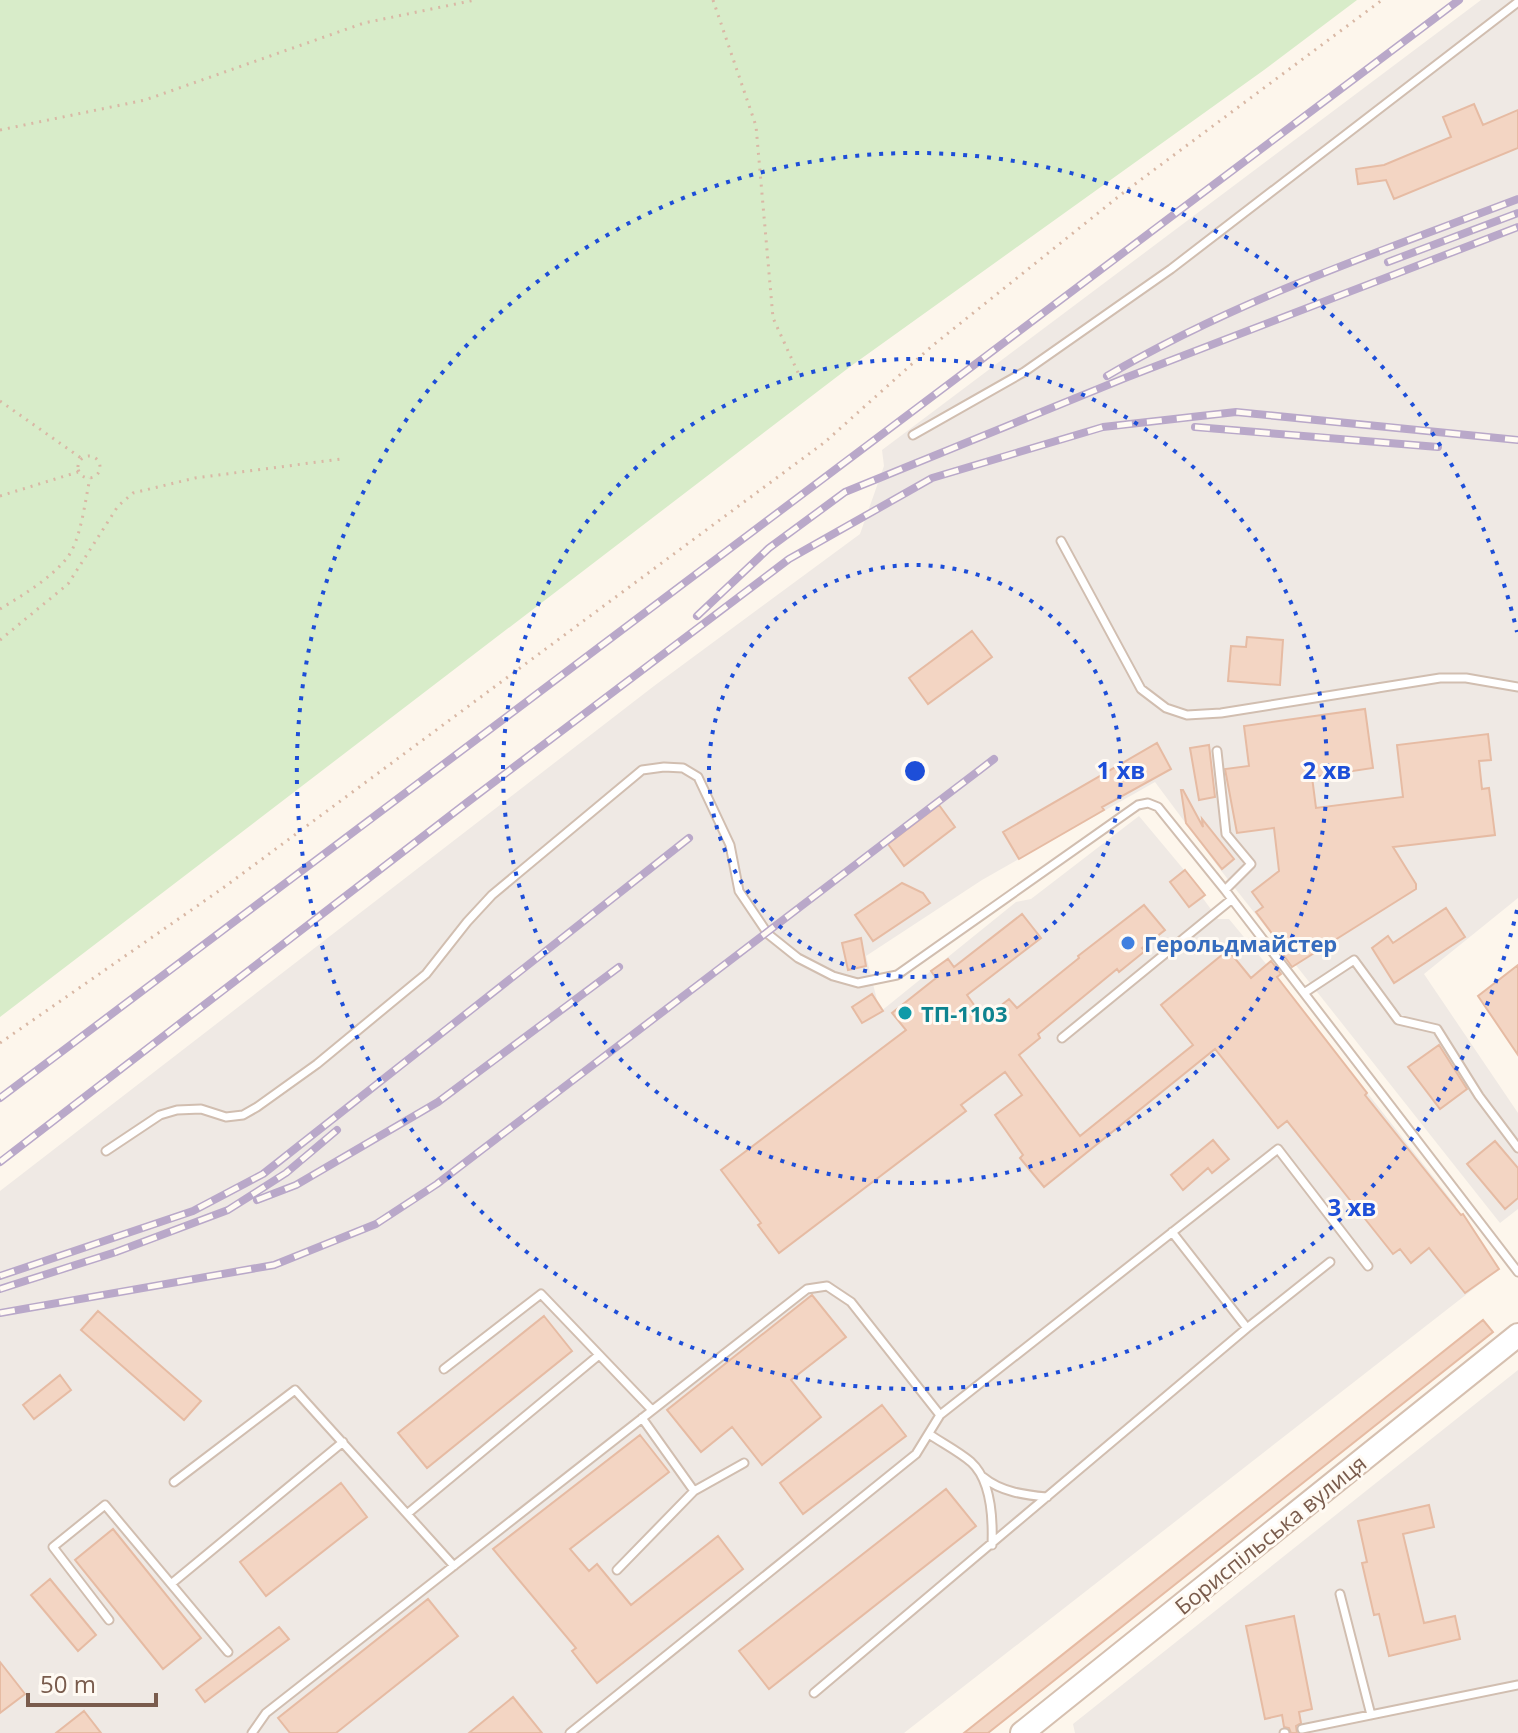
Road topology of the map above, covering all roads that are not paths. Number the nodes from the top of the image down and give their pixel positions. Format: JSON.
{"nodes":[{"id":1,"x":1518,"y":2,"type":"edge"},
{"id":2,"x":913,"y":435,"type":"dead end"},
{"id":3,"x":1061,"y":541,"type":"dead end"},
{"id":4,"x":1518,"y":687,"type":"edge"},
{"id":5,"x":1217,"y":751,"type":"dead end"},
{"id":6,"x":1225,"y":890,"type":"junction"},
{"id":7,"x":1232,"y":899,"type":"junction"},
{"id":8,"x":1304,"y":993,"type":"junction"},
{"id":9,"x":1062,"y":1038,"type":"dead end"},
{"id":10,"x":1518,"y":1148,"type":"edge"},
{"id":11,"x":106,"y":1151,"type":"dead end"},
{"id":12,"x":1172,"y":1232,"type":"junction"},
{"id":13,"x":1330,"y":1262,"type":"dead end"},
{"id":14,"x":1368,"y":1266,"type":"dead end"},
{"id":15,"x":1518,"y":1272,"type":"edge"},
{"id":16,"x":1247,"y":1328,"type":"junction"},
{"id":17,"x":1518,"y":1335,"type":"edge"},
{"id":18,"x":599,"y":1355,"type":"junction"},
{"id":19,"x":444,"y":1369,"type":"dead end"},
{"id":20,"x":652,"y":1410,"type":"junction"},
{"id":21,"x":940,"y":1415,"type":"junction"},
{"id":22,"x":642,"y":1418,"type":"junction"},
{"id":23,"x":929,"y":1434,"type":"junction"},
{"id":24,"x":343,"y":1442,"type":"junction"},
{"id":25,"x":744,"y":1463,"type":"dead end"},
{"id":26,"x":983,"y":1477,"type":"junction"},
{"id":27,"x":174,"y":1482,"type":"dead end"},
{"id":28,"x":694,"y":1491,"type":"junction"},
{"id":29,"x":1047,"y":1497,"type":"junction"},
{"id":30,"x":407,"y":1514,"type":"junction"},
{"id":31,"x":992,"y":1545,"type":"junction"},
{"id":32,"x":454,"y":1566,"type":"junction"},
{"id":33,"x":617,"y":1570,"type":"dead end"},
{"id":34,"x":171,"y":1584,"type":"junction"},
{"id":35,"x":1340,"y":1594,"type":"dead end"},
{"id":36,"x":109,"y":1620,"type":"dead end"},
{"id":37,"x":228,"y":1652,"type":"dead end"},
{"id":38,"x":1518,"y":1685,"type":"edge"},
{"id":39,"x":814,"y":1693,"type":"dead end"},
{"id":40,"x":1371,"y":1715,"type":"junction"},
{"id":41,"x":1302,"y":1729,"type":"dead end"},
{"id":42,"x":252,"y":1733,"type":"edge"},
{"id":43,"x":570,"y":1733,"type":"edge"},
{"id":44,"x":1022,"y":1733,"type":"edge"}],
"edges":[{"from":1,"to":2,"type":"lane"},
{"from":3,"to":4,"type":"lane"},
{"from":5,"to":6,"type":"lane"},
{"from":6,"to":7,"type":"lane"},
{"from":6,"to":11,"type":"lane"},
{"from":7,"to":8,"type":"lane"},
{"from":7,"to":9,"type":"lane"},
{"from":8,"to":10,"type":"lane"},
{"from":8,"to":15,"type":"lane"},
{"from":12,"to":14,"type":"lane"},
{"from":12,"to":16,"type":"lane"},
{"from":12,"to":21,"type":"lane"},
{"from":13,"to":16,"type":"lane"},
{"from":16,"to":29,"type":"lane"},
{"from":17,"to":44,"type":"main road","name":"Бориспільська вулиця"},
{"from":18,"to":19,"type":"lane"},
{"from":18,"to":20,"type":"lane"},
{"from":18,"to":30,"type":"lane"},
{"from":20,"to":21,"type":"lane"},
{"from":20,"to":22,"type":"lane"},
{"from":21,"to":23,"type":"lane"},
{"from":22,"to":28,"type":"lane"},
{"from":22,"to":32,"type":"lane"},
{"from":23,"to":26,"type":"lane"},
{"from":23,"to":43,"type":"lane"},
{"from":24,"to":27,"type":"lane"},
{"from":24,"to":30,"type":"lane"},
{"from":24,"to":34,"type":"lane"},
{"from":25,"to":28,"type":"lane"},
{"from":26,"to":29,"type":"lane"},
{"from":26,"to":31,"type":"lane"},
{"from":28,"to":33,"type":"lane"},
{"from":29,"to":31,"type":"lane"},
{"from":30,"to":32,"type":"lane"},
{"from":31,"to":39,"type":"lane"},
{"from":32,"to":42,"type":"lane"},
{"from":34,"to":36,"type":"lane"},
{"from":34,"to":37,"type":"lane"},
{"from":35,"to":40,"type":"lane"},
{"from":38,"to":40,"type":"lane"},
{"from":40,"to":41,"type":"lane"}]}
